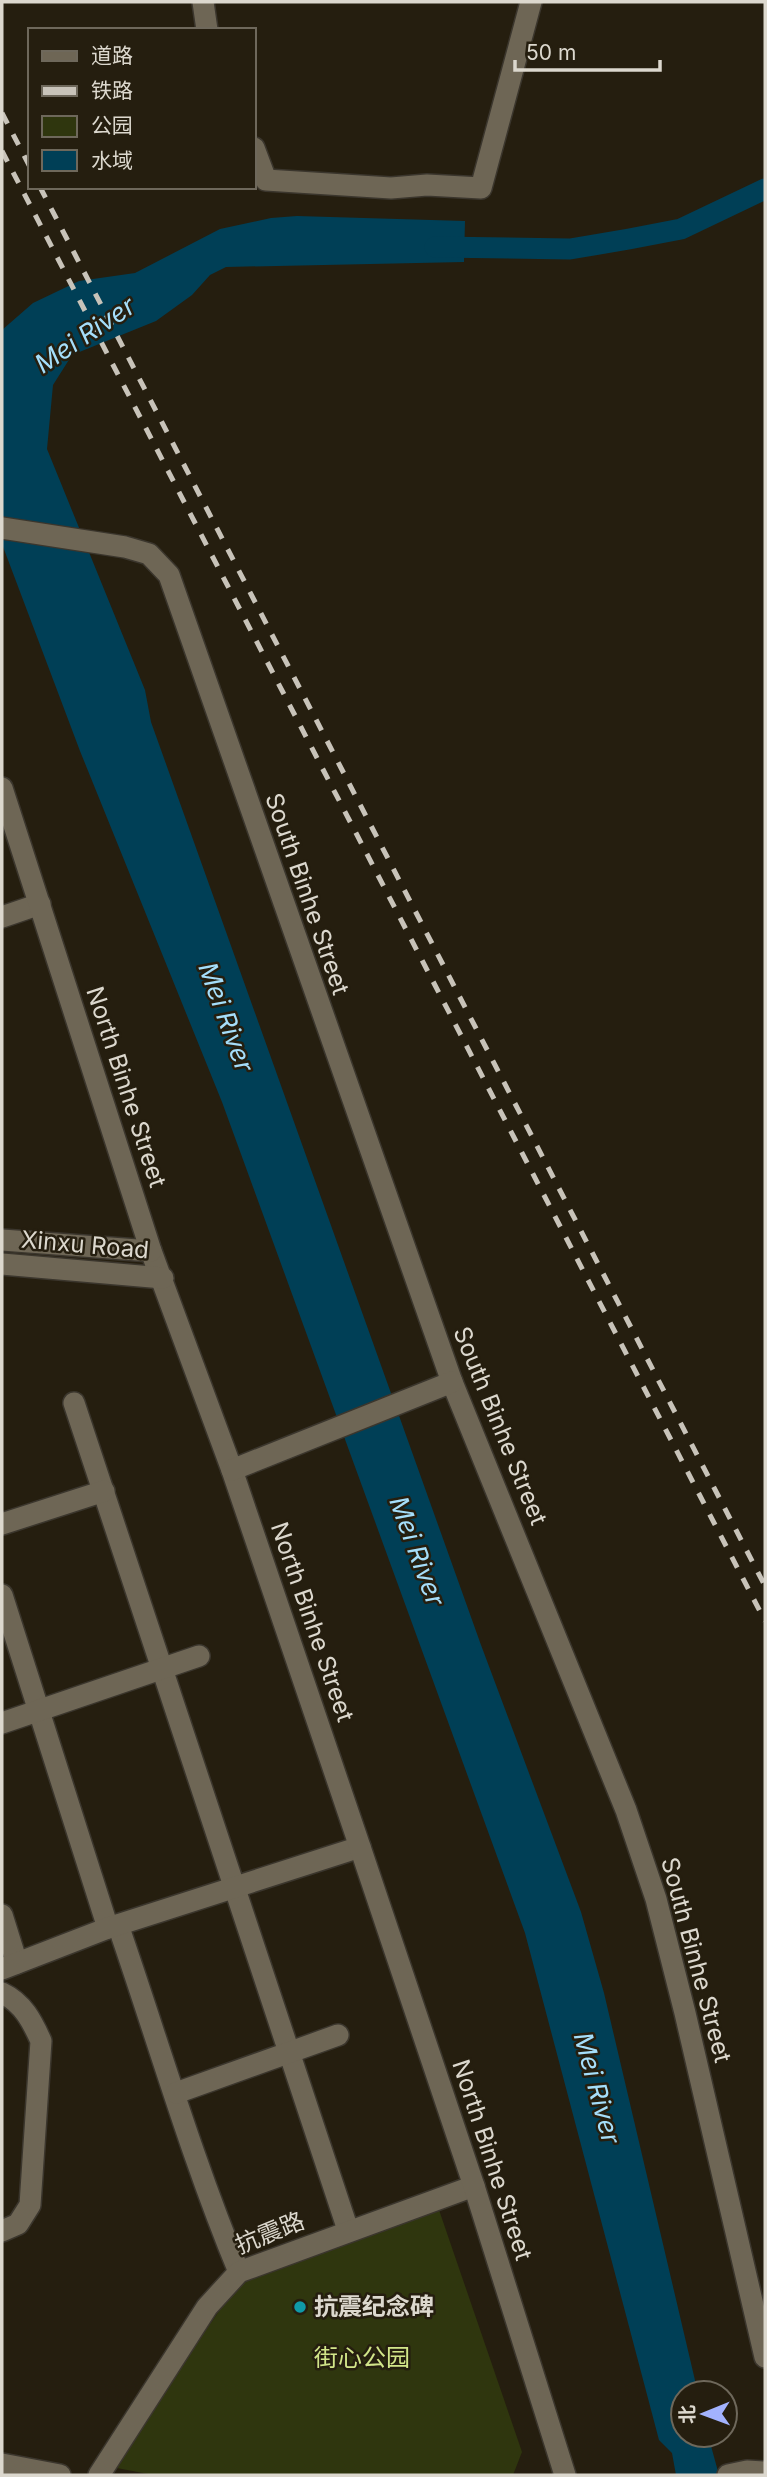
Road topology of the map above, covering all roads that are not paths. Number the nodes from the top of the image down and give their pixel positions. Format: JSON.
{"nodes":[{"id":1,"x":202,"y":2,"type":"edge"},
{"id":2,"x":531,"y":2,"type":"edge"},
{"id":3,"x":207,"y":28,"type":"edge"},
{"id":4,"x":256,"y":153,"type":"edge"},
{"id":5,"x":2,"y":528,"type":"edge"},
{"id":6,"x":2,"y":788,"type":"edge"},
{"id":7,"x":40,"y":904,"type":"junction"},
{"id":8,"x":2,"y":917,"type":"edge"},
{"id":9,"x":2,"y":1240,"type":"edge"},
{"id":10,"x":151,"y":1251,"type":"junction"},
{"id":11,"x":2,"y":1265,"type":"edge"},
{"id":12,"x":163,"y":1278,"type":"junction"},
{"id":13,"x":452,"y":1382,"type":"junction"},
{"id":14,"x":74,"y":1403,"type":"dead end"},
{"id":15,"x":232,"y":1470,"type":"junction"},
{"id":16,"x":104,"y":1491,"type":"junction"},
{"id":17,"x":2,"y":1524,"type":"edge"},
{"id":18,"x":2,"y":1595,"type":"edge"},
{"id":19,"x":199,"y":1656,"type":"dead end"},
{"id":20,"x":162,"y":1668,"type":"junction"},
{"id":21,"x":39,"y":1711,"type":"junction"},
{"id":22,"x":2,"y":1723,"type":"edge"},
{"id":23,"x":360,"y":1847,"type":"junction"},
{"id":24,"x":235,"y":1887,"type":"junction"},
{"id":25,"x":2,"y":1915,"type":"edge"},
{"id":26,"x":113,"y":1927,"type":"junction"},
{"id":27,"x":9,"y":1966,"type":"edge"},
{"id":28,"x":2,"y":1993,"type":"edge"},
{"id":29,"x":338,"y":2035,"type":"dead end"},
{"id":30,"x":290,"y":2052,"type":"junction"},
{"id":31,"x":176,"y":2093,"type":"junction"},
{"id":32,"x":474,"y":2186,"type":"junction"},
{"id":33,"x":348,"y":2230,"type":"junction"},
{"id":34,"x":2,"y":2231,"type":"edge"},
{"id":35,"x":239,"y":2272,"type":"junction"},
{"id":36,"x":765,"y":2357,"type":"edge"},
{"id":37,"x":2,"y":2464,"type":"edge"},
{"id":38,"x":60,"y":2475,"type":"edge"},
{"id":39,"x":99,"y":2475,"type":"edge"},
{"id":40,"x":565,"y":2475,"type":"edge"}],
"edges":[{"from":1,"to":3,"type":"street"},
{"from":2,"to":4,"type":"street"},
{"from":5,"to":13,"type":"street","name":"South Binhe Street"},
{"from":6,"to":7,"type":"street","name":"North Binhe Street"},
{"from":7,"to":8,"type":"street"},
{"from":7,"to":10,"type":"street","name":"North Binhe Street"},
{"from":9,"to":10,"type":"street","name":"Xinxu Road"},
{"from":10,"to":12,"type":"street","name":"North Binhe Street"},
{"from":11,"to":12,"type":"street","name":"Xinxu Road"},
{"from":12,"to":15,"type":"street","name":"North Binhe Street"},
{"from":13,"to":15,"type":"street"},
{"from":13,"to":36,"type":"street","name":"South Binhe Street"},
{"from":14,"to":16,"type":"street"},
{"from":15,"to":23,"type":"street","name":"North Binhe Street"},
{"from":16,"to":17,"type":"street"},
{"from":16,"to":20,"type":"street"},
{"from":18,"to":21,"type":"street"},
{"from":19,"to":20,"type":"street"},
{"from":20,"to":21,"type":"street"},
{"from":20,"to":24,"type":"street"},
{"from":21,"to":22,"type":"street"},
{"from":21,"to":26,"type":"street"},
{"from":23,"to":24,"type":"street"},
{"from":23,"to":32,"type":"street","name":"North Binhe Street"},
{"from":24,"to":26,"type":"street"},
{"from":24,"to":30,"type":"street"},
{"from":25,"to":27,"type":"street"},
{"from":26,"to":27,"type":"street"},
{"from":26,"to":31,"type":"street"},
{"from":28,"to":34,"type":"street"},
{"from":29,"to":30,"type":"street"},
{"from":30,"to":31,"type":"street"},
{"from":30,"to":33,"type":"street"},
{"from":31,"to":35,"type":"street"},
{"from":32,"to":33,"type":"street","name":"抗震路"},
{"from":32,"to":40,"type":"street","name":"North Binhe Street"},
{"from":33,"to":35,"type":"street","name":"抗震路"},
{"from":35,"to":39,"type":"street","name":"抗震路"},
{"from":37,"to":38,"type":"street"}]}
